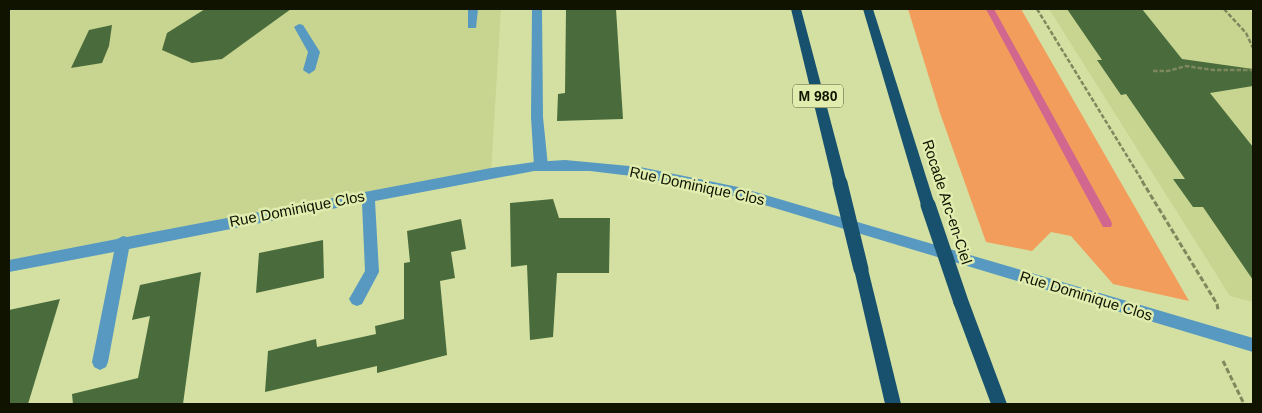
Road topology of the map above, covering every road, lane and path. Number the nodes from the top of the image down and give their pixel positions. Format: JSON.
{"nodes":[{"id":1,"x":473,"y":9,"type":"edge"},
{"id":2,"x":537,"y":9,"type":"edge"},
{"id":3,"x":796,"y":9,"type":"edge"},
{"id":4,"x":868,"y":9,"type":"edge"},
{"id":5,"x":1037,"y":9,"type":"edge"},
{"id":6,"x":1224,"y":9,"type":"edge"},
{"id":7,"x":472,"y":26,"type":"dead end"},
{"id":8,"x":299,"y":27,"type":"dead end"},
{"id":9,"x":1253,"y":48,"type":"edge"},
{"id":10,"x":309,"y":70,"type":"dead end"},
{"id":11,"x":1253,"y":70,"type":"edge"},
{"id":12,"x":1153,"y":71,"type":"dead end"},
{"id":13,"x":541,"y":166,"type":"junction"},
{"id":14,"x":368,"y":196,"type":"junction"},
{"id":15,"x":123,"y":242,"type":"junction"},
{"id":16,"x":9,"y":266,"type":"edge"},
{"id":17,"x":357,"y":299,"type":"dead end"},
{"id":18,"x":1222,"y":336,"type":"junction"},
{"id":19,"x":1253,"y":345,"type":"edge"},
{"id":20,"x":100,"y":362,"type":"dead end"},
{"id":21,"x":892,"y":404,"type":"edge"},
{"id":22,"x":999,"y":404,"type":"edge"},
{"id":23,"x":1244,"y":404,"type":"edge"}],
"edges":[{"from":1,"to":7,"type":"street"},
{"from":2,"to":13,"type":"street"},
{"from":3,"to":21,"type":"highway","number":"M 980","bridge":true},
{"from":4,"to":22,"type":"highway","name":"Rocade Arc-en-Ciel","bridge":true},
{"from":5,"to":18,"type":"path"},
{"from":6,"to":9,"type":"path"},
{"from":8,"to":10,"type":"lane"},
{"from":11,"to":12,"type":"path"},
{"from":13,"to":14,"type":"street","name":"Rue Dominique Clos"},
{"from":13,"to":18,"type":"street","name":"Rue Dominique Clos"},
{"from":14,"to":15,"type":"street","name":"Rue Dominique Clos"},
{"from":14,"to":17,"type":"street"},
{"from":15,"to":16,"type":"street","name":"Rue Dominique Clos"},
{"from":15,"to":20,"type":"street"},
{"from":18,"to":19,"type":"street","name":"Rue Dominique Clos"},
{"from":18,"to":23,"type":"path"}]}
